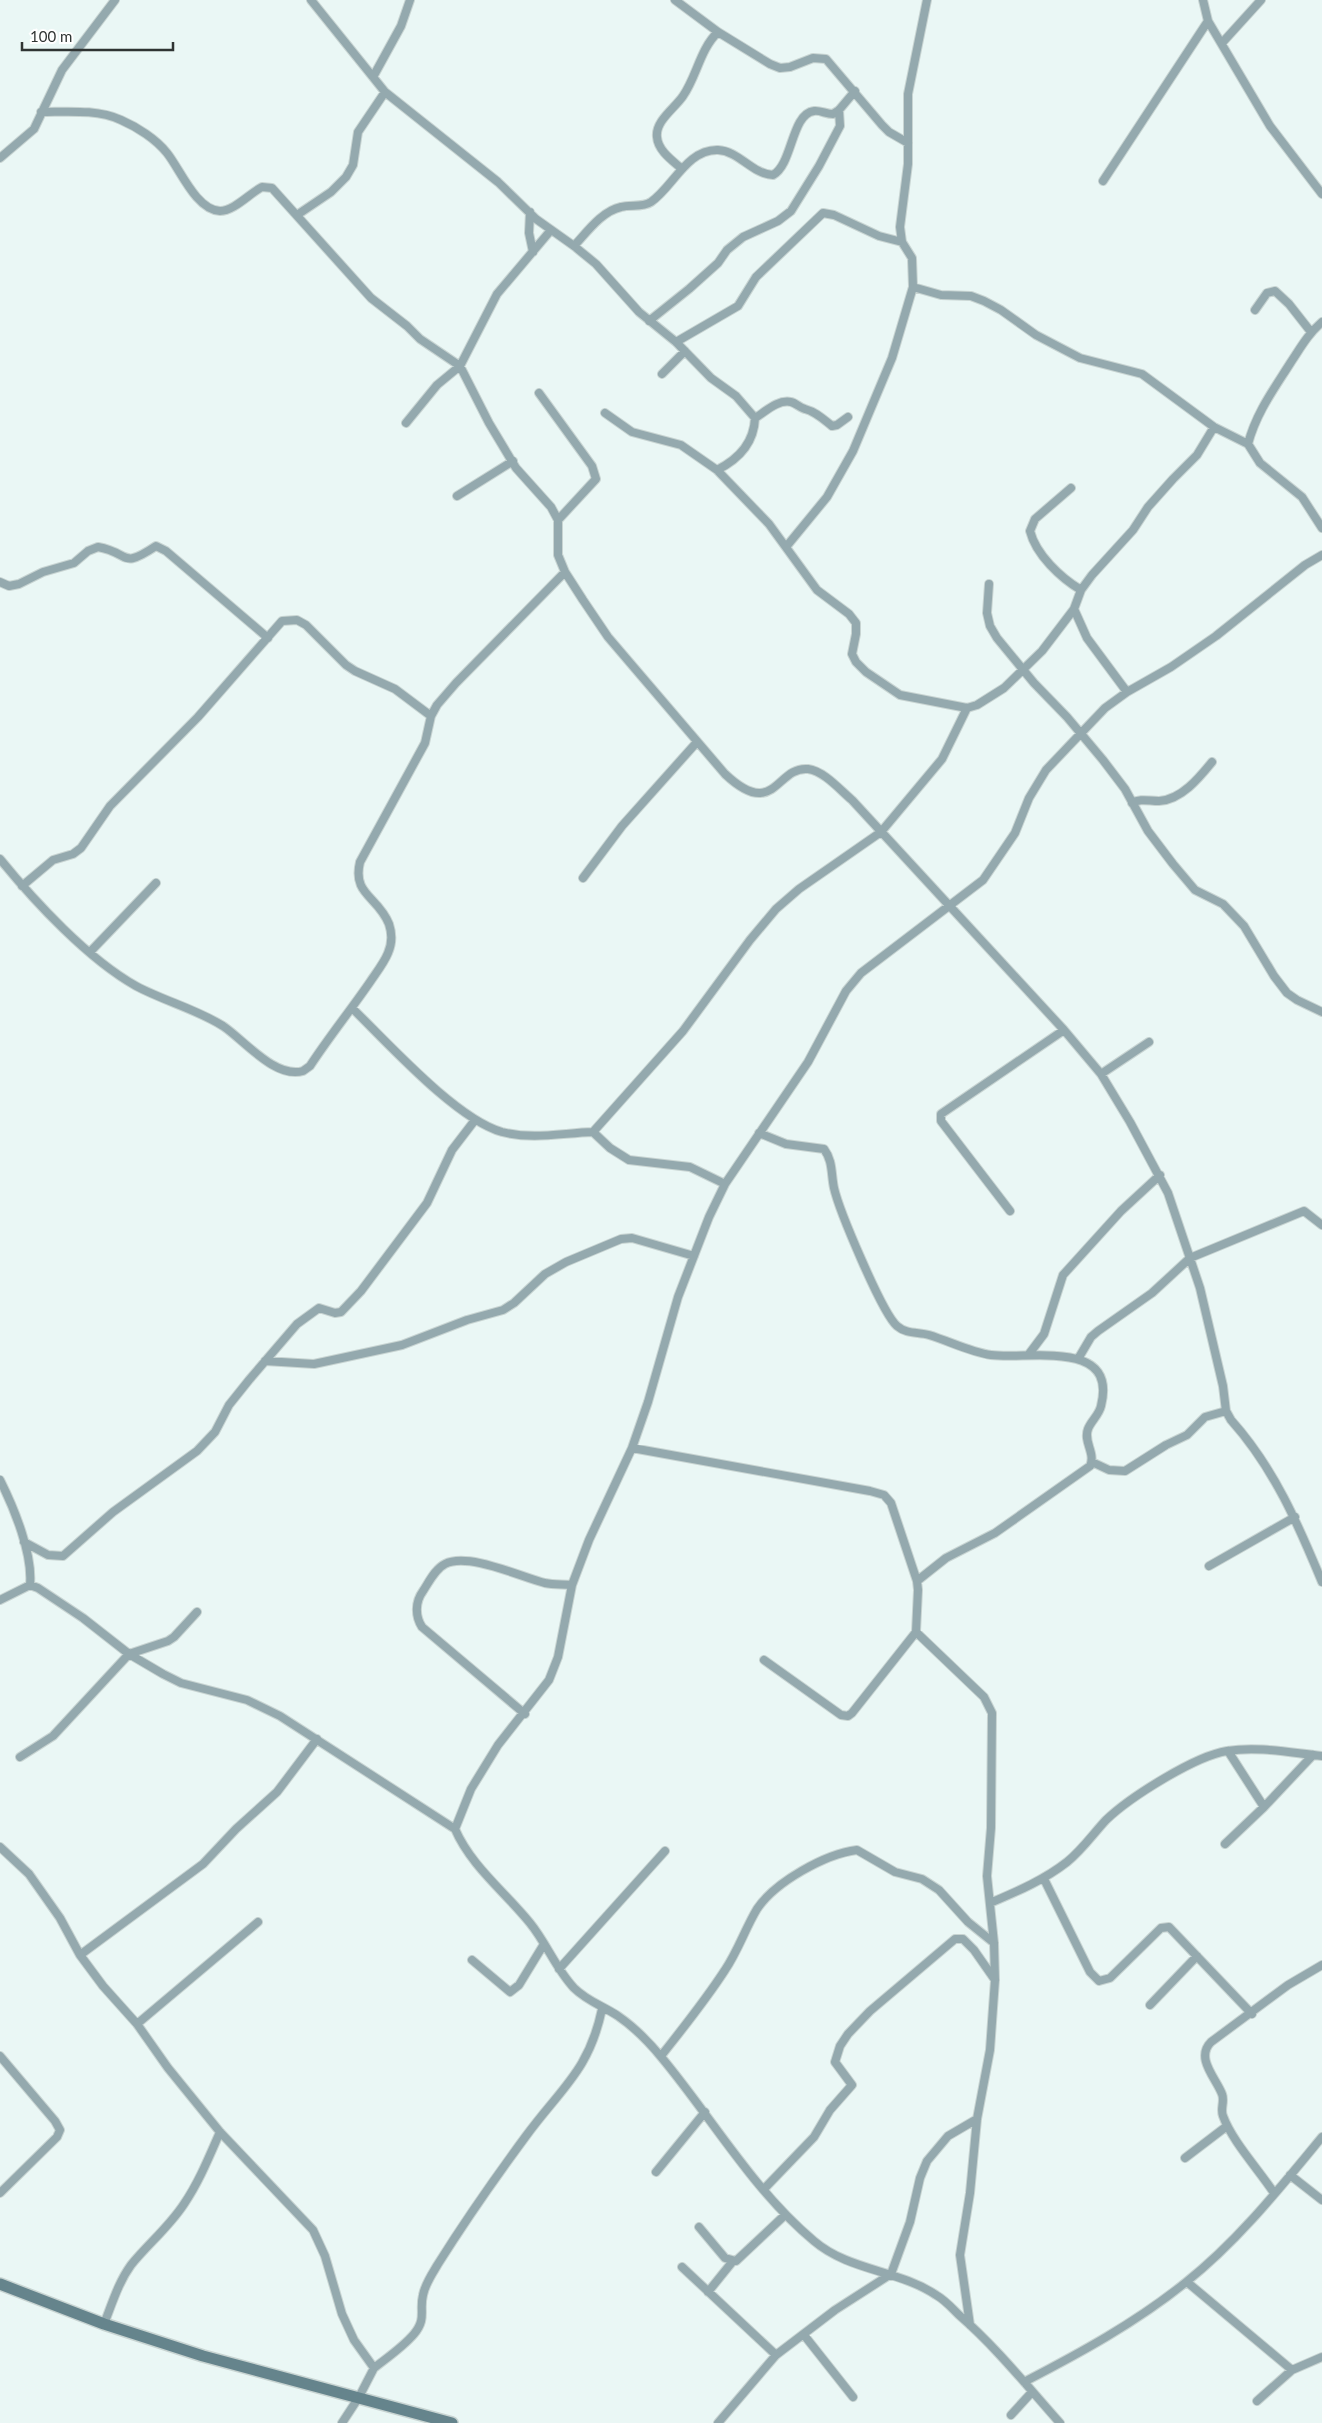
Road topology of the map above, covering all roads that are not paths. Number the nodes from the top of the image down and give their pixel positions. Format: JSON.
{"nodes":[{"id":1,"x":115,"y":0,"type":"edge"},
{"id":2,"x":311,"y":0,"type":"edge"},
{"id":3,"x":410,"y":0,"type":"edge"},
{"id":4,"x":675,"y":0,"type":"edge"},
{"id":5,"x":927,"y":0,"type":"edge"},
{"id":6,"x":1203,"y":0,"type":"edge"},
{"id":7,"x":1261,"y":0,"type":"edge"},
{"id":8,"x":1208,"y":21,"type":"junction"},
{"id":9,"x":718,"y":32,"type":"junction"},
{"id":10,"x":1222,"y":42,"type":"junction"},
{"id":11,"x":373,"y":77,"type":"junction"},
{"id":12,"x":855,"y":91,"type":"junction"},
{"id":13,"x":385,"y":92,"type":"junction"},
{"id":14,"x":839,"y":110,"type":"junction"},
{"id":15,"x":42,"y":112,"type":"junction"},
{"id":16,"x":908,"y":143,"type":"junction"},
{"id":17,"x":0,"y":158,"type":"edge"},
{"id":18,"x":682,"y":170,"type":"junction"},
{"id":19,"x":1102,"y":181,"type":"dead end"},
{"id":20,"x":1322,"y":194,"type":"edge"},
{"id":21,"x":530,"y":212,"type":"junction"},
{"id":22,"x":297,"y":216,"type":"junction"},
{"id":23,"x":550,"y":230,"type":"junction"},
{"id":24,"x":902,"y":242,"type":"junction"},
{"id":25,"x":574,"y":246,"type":"junction"},
{"id":26,"x":533,"y":252,"type":"junction"},
{"id":27,"x":912,"y":287,"type":"junction"},
{"id":28,"x":1255,"y":310,"type":"dead end"},
{"id":29,"x":649,"y":321,"type":"junction"},
{"id":30,"x":1322,"y":322,"type":"edge"},
{"id":31,"x":1311,"y":332,"type":"junction"},
{"id":32,"x":676,"y":342,"type":"junction"},
{"id":33,"x":685,"y":350,"type":"junction"},
{"id":34,"x":460,"y":366,"type":"junction"},
{"id":35,"x":662,"y":374,"type":"dead end"},
{"id":36,"x":539,"y":393,"type":"dead end"},
{"id":37,"x":605,"y":414,"type":"dead end"},
{"id":38,"x":848,"y":417,"type":"dead end"},
{"id":39,"x":755,"y":418,"type":"junction"},
{"id":40,"x":406,"y":423,"type":"dead end"},
{"id":41,"x":1214,"y":427,"type":"junction"},
{"id":42,"x":1248,"y":444,"type":"junction"},
{"id":43,"x":513,"y":461,"type":"junction"},
{"id":44,"x":718,"y":470,"type":"junction"},
{"id":45,"x":1071,"y":488,"type":"dead end"},
{"id":46,"x":457,"y":496,"type":"dead end"},
{"id":47,"x":558,"y":520,"type":"junction"},
{"id":48,"x":1322,"y":528,"type":"edge"},
{"id":49,"x":786,"y":547,"type":"junction"},
{"id":50,"x":1322,"y":555,"type":"edge"},
{"id":51,"x":565,"y":572,"type":"junction"},
{"id":52,"x":0,"y":582,"type":"edge"},
{"id":53,"x":989,"y":584,"type":"dead end"},
{"id":54,"x":1081,"y":590,"type":"junction"},
{"id":55,"x":1074,"y":609,"type":"junction"},
{"id":56,"x":268,"y":638,"type":"junction"},
{"id":57,"x":1023,"y":669,"type":"junction"},
{"id":58,"x":1126,"y":692,"type":"junction"},
{"id":59,"x":967,"y":708,"type":"junction"},
{"id":60,"x":431,"y":716,"type":"junction"},
{"id":61,"x":1081,"y":733,"type":"junction"},
{"id":62,"x":696,"y":742,"type":"junction"},
{"id":63,"x":1212,"y":762,"type":"dead end"},
{"id":64,"x":1132,"y":803,"type":"junction"},
{"id":65,"x":881,"y":832,"type":"junction"},
{"id":66,"x":0,"y":859,"type":"edge"},
{"id":67,"x":583,"y":878,"type":"dead end"},
{"id":68,"x":156,"y":883,"type":"dead end"},
{"id":69,"x":22,"y":886,"type":"junction"},
{"id":70,"x":949,"y":906,"type":"junction"},
{"id":71,"x":90,"y":952,"type":"junction"},
{"id":72,"x":352,"y":1008,"type":"junction"},
{"id":73,"x":1322,"y":1012,"type":"edge"},
{"id":74,"x":1064,"y":1030,"type":"junction"},
{"id":75,"x":1149,"y":1042,"type":"dead end"},
{"id":76,"x":1101,"y":1074,"type":"junction"},
{"id":77,"x":475,"y":1120,"type":"junction"},
{"id":78,"x":593,"y":1132,"type":"junction"},
{"id":79,"x":759,"y":1133,"type":"junction"},
{"id":80,"x":1160,"y":1175,"type":"junction"},
{"id":81,"x":725,"y":1184,"type":"junction"},
{"id":82,"x":1010,"y":1211,"type":"dead end"},
{"id":83,"x":1322,"y":1225,"type":"edge"},
{"id":84,"x":694,"y":1256,"type":"junction"},
{"id":85,"x":1190,"y":1258,"type":"junction"},
{"id":86,"x":1029,"y":1354,"type":"junction"},
{"id":87,"x":1078,"y":1359,"type":"junction"},
{"id":88,"x":266,"y":1361,"type":"junction"},
{"id":89,"x":1226,"y":1411,"type":"junction"},
{"id":90,"x":632,"y":1448,"type":"junction"},
{"id":91,"x":1092,"y":1462,"type":"junction"},
{"id":92,"x":0,"y":1480,"type":"edge"},
{"id":93,"x":1295,"y":1517,"type":"junction"},
{"id":94,"x":24,"y":1542,"type":"junction"},
{"id":95,"x":1208,"y":1566,"type":"dead end"},
{"id":96,"x":916,"y":1581,"type":"junction"},
{"id":97,"x":1322,"y":1582,"type":"edge"},
{"id":98,"x":30,"y":1585,"type":"junction"},
{"id":99,"x":572,"y":1585,"type":"junction"},
{"id":100,"x":0,"y":1600,"type":"edge"},
{"id":101,"x":197,"y":1612,"type":"dead end"},
{"id":102,"x":916,"y":1632,"type":"junction"},
{"id":103,"x":129,"y":1654,"type":"junction"},
{"id":104,"x":764,"y":1660,"type":"dead end"},
{"id":105,"x":524,"y":1714,"type":"junction"},
{"id":106,"x":317,"y":1739,"type":"junction"},
{"id":107,"x":1228,"y":1751,"type":"junction"},
{"id":108,"x":1313,"y":1755,"type":"junction"},
{"id":109,"x":1322,"y":1756,"type":"edge"},
{"id":110,"x":20,"y":1757,"type":"dead end"},
{"id":111,"x":1264,"y":1807,"type":"junction"},
{"id":112,"x":455,"y":1828,"type":"junction"},
{"id":113,"x":1225,"y":1844,"type":"dead end"},
{"id":114,"x":0,"y":1847,"type":"edge"},
{"id":115,"x":665,"y":1851,"type":"dead end"},
{"id":116,"x":1044,"y":1879,"type":"junction"},
{"id":117,"x":990,"y":1902,"type":"junction"},
{"id":118,"x":258,"y":1922,"type":"dead end"},
{"id":119,"x":994,"y":1943,"type":"junction"},
{"id":120,"x":544,"y":1944,"type":"junction"},
{"id":121,"x":80,"y":1955,"type":"junction"},
{"id":122,"x":1197,"y":1956,"type":"junction"},
{"id":123,"x":472,"y":1960,"type":"dead end"},
{"id":124,"x":1322,"y":1965,"type":"edge"},
{"id":125,"x":559,"y":1969,"type":"junction"},
{"id":126,"x":995,"y":1980,"type":"junction"},
{"id":127,"x":1150,"y":2005,"type":"dead end"},
{"id":128,"x":602,"y":2008,"type":"junction"},
{"id":129,"x":1252,"y":2014,"type":"junction"},
{"id":130,"x":137,"y":2024,"type":"junction"},
{"id":131,"x":0,"y":2056,"type":"edge"},
{"id":132,"x":661,"y":2056,"type":"junction"},
{"id":133,"x":705,"y":2112,"type":"junction"},
{"id":134,"x":977,"y":2119,"type":"junction"},
{"id":135,"x":1227,"y":2126,"type":"junction"},
{"id":136,"x":220,"y":2132,"type":"junction"},
{"id":137,"x":1322,"y":2137,"type":"edge"},
{"id":138,"x":1185,"y":2158,"type":"dead end"},
{"id":139,"x":656,"y":2172,"type":"dead end"},
{"id":140,"x":1290,"y":2174,"type":"junction"},
{"id":141,"x":764,"y":2189,"type":"junction"},
{"id":142,"x":0,"y":2193,"type":"edge"},
{"id":143,"x":1274,"y":2193,"type":"junction"},
{"id":144,"x":1322,"y":2200,"type":"edge"},
{"id":145,"x":785,"y":2215,"type":"junction"},
{"id":146,"x":699,"y":2227,"type":"dead end"},
{"id":147,"x":733,"y":2261,"type":"junction"},
{"id":148,"x":682,"y":2268,"type":"dead end"},
{"id":149,"x":891,"y":2274,"type":"junction"},
{"id":150,"x":1187,"y":2282,"type":"junction"},
{"id":151,"x":0,"y":2284,"type":"edge"},
{"id":152,"x":708,"y":2292,"type":"junction"},
{"id":153,"x":104,"y":2324,"type":"junction"},
{"id":154,"x":970,"y":2325,"type":"junction"},
{"id":155,"x":804,"y":2335,"type":"junction"},
{"id":156,"x":776,"y":2355,"type":"junction"},
{"id":157,"x":1322,"y":2357,"type":"edge"},
{"id":158,"x":374,"y":2368,"type":"junction"},
{"id":159,"x":1292,"y":2370,"type":"junction"},
{"id":160,"x":1024,"y":2382,"type":"junction"},
{"id":161,"x":1032,"y":2392,"type":"junction"},
{"id":162,"x":360,"y":2397,"type":"junction"},
{"id":163,"x":853,"y":2397,"type":"dead end"},
{"id":164,"x":1257,"y":2401,"type":"dead end"},
{"id":165,"x":1011,"y":2415,"type":"dead end"},
{"id":166,"x":342,"y":2423,"type":"edge"},
{"id":167,"x":452,"y":2423,"type":"edge"},
{"id":168,"x":718,"y":2423,"type":"edge"},
{"id":169,"x":1060,"y":2423,"type":"edge"}],
"edges":[{"from":1,"to":15,"type":"street"},
{"from":2,"to":11,"type":"street"},
{"from":3,"to":11,"type":"street"},
{"from":4,"to":9,"type":"street"},
{"from":5,"to":16,"type":"street"},
{"from":6,"to":8,"type":"street"},
{"from":7,"to":10,"type":"street"},
{"from":8,"to":10,"type":"street"},
{"from":8,"to":19,"type":"street"},
{"from":9,"to":12,"type":"street"},
{"from":9,"to":18,"type":"street"},
{"from":10,"to":20,"type":"street"},
{"from":11,"to":13,"type":"street"},
{"from":12,"to":14,"type":"street"},
{"from":12,"to":16,"type":"street"},
{"from":13,"to":21,"type":"street"},
{"from":13,"to":22,"type":"street"},
{"from":14,"to":18,"type":"street"},
{"from":14,"to":29,"type":"street"},
{"from":15,"to":17,"type":"street"},
{"from":15,"to":22,"type":"street"},
{"from":16,"to":24,"type":"street"},
{"from":18,"to":25,"type":"street"},
{"from":21,"to":23,"type":"street"},
{"from":21,"to":26,"type":"street"},
{"from":22,"to":34,"type":"street"},
{"from":23,"to":25,"type":"street"},
{"from":23,"to":26,"type":"street"},
{"from":24,"to":27,"type":"street"},
{"from":24,"to":32,"type":"street"},
{"from":25,"to":29,"type":"street"},
{"from":26,"to":34,"type":"street"},
{"from":27,"to":41,"type":"street"},
{"from":27,"to":49,"type":"street"},
{"from":28,"to":31,"type":"street"},
{"from":29,"to":32,"type":"street"},
{"from":30,"to":31,"type":"street"},
{"from":31,"to":42,"type":"street"},
{"from":32,"to":33,"type":"street"},
{"from":33,"to":35,"type":"street"},
{"from":33,"to":39,"type":"street"},
{"from":34,"to":40,"type":"street"},
{"from":34,"to":43,"type":"street"},
{"from":36,"to":47,"type":"street"},
{"from":37,"to":44,"type":"street"},
{"from":38,"to":39,"type":"street"},
{"from":39,"to":44,"type":"street"},
{"from":41,"to":42,"type":"street"},
{"from":41,"to":54,"type":"street"},
{"from":42,"to":48,"type":"street"},
{"from":43,"to":46,"type":"street"},
{"from":43,"to":47,"type":"street"},
{"from":44,"to":49,"type":"street"},
{"from":45,"to":54,"type":"street"},
{"from":47,"to":51,"type":"street"},
{"from":49,"to":59,"type":"street"},
{"from":50,"to":58,"type":"street"},
{"from":51,"to":60,"type":"street"},
{"from":51,"to":62,"type":"street"},
{"from":52,"to":56,"type":"street"},
{"from":53,"to":57,"type":"street"},
{"from":54,"to":55,"type":"street"},
{"from":55,"to":57,"type":"street"},
{"from":55,"to":58,"type":"street"},
{"from":56,"to":60,"type":"street"},
{"from":56,"to":69,"type":"street"},
{"from":57,"to":59,"type":"street"},
{"from":57,"to":61,"type":"street"},
{"from":58,"to":61,"type":"street"},
{"from":59,"to":65,"type":"street"},
{"from":60,"to":72,"type":"street"},
{"from":61,"to":64,"type":"street"},
{"from":61,"to":70,"type":"street"},
{"from":62,"to":65,"type":"street"},
{"from":62,"to":67,"type":"street"},
{"from":63,"to":64,"type":"street"},
{"from":64,"to":73,"type":"street"},
{"from":65,"to":70,"type":"street"},
{"from":65,"to":78,"type":"street"},
{"from":66,"to":69,"type":"street"},
{"from":68,"to":71,"type":"street"},
{"from":69,"to":71,"type":"street"},
{"from":70,"to":74,"type":"street"},
{"from":70,"to":79,"type":"street"},
{"from":71,"to":72,"type":"street"},
{"from":72,"to":77,"type":"street"},
{"from":74,"to":76,"type":"street"},
{"from":74,"to":82,"type":"street"},
{"from":75,"to":76,"type":"street"},
{"from":76,"to":80,"type":"street"},
{"from":77,"to":78,"type":"street"},
{"from":77,"to":88,"type":"street"},
{"from":78,"to":81,"type":"street"},
{"from":79,"to":81,"type":"street"},
{"from":79,"to":86,"type":"street"},
{"from":80,"to":85,"type":"street"},
{"from":80,"to":86,"type":"street"},
{"from":81,"to":84,"type":"street"},
{"from":83,"to":85,"type":"street"},
{"from":84,"to":88,"type":"street"},
{"from":84,"to":90,"type":"street"},
{"from":85,"to":87,"type":"street"},
{"from":85,"to":89,"type":"street"},
{"from":86,"to":87,"type":"street"},
{"from":87,"to":91,"type":"street"},
{"from":88,"to":94,"type":"street"},
{"from":89,"to":91,"type":"street"},
{"from":89,"to":93,"type":"street"},
{"from":90,"to":96,"type":"street"},
{"from":90,"to":99,"type":"street"},
{"from":91,"to":96,"type":"street"},
{"from":92,"to":94,"type":"street"},
{"from":93,"to":95,"type":"street"},
{"from":93,"to":97,"type":"street"},
{"from":94,"to":98,"type":"street"},
{"from":96,"to":102,"type":"street"},
{"from":98,"to":100,"type":"street"},
{"from":98,"to":103,"type":"street"},
{"from":99,"to":105,"type":"street"},
{"from":99,"to":105,"type":"street"},
{"from":101,"to":103,"type":"street"},
{"from":102,"to":104,"type":"street"},
{"from":102,"to":117,"type":"street"},
{"from":103,"to":106,"type":"street"},
{"from":103,"to":110,"type":"street"},
{"from":105,"to":112,"type":"street"},
{"from":106,"to":112,"type":"street"},
{"from":106,"to":121,"type":"street"},
{"from":107,"to":108,"type":"street"},
{"from":107,"to":111,"type":"street"},
{"from":107,"to":116,"type":"street"},
{"from":108,"to":109,"type":"street"},
{"from":108,"to":111,"type":"street"},
{"from":111,"to":113,"type":"street"},
{"from":112,"to":120,"type":"street"},
{"from":114,"to":121,"type":"street"},
{"from":115,"to":125,"type":"street"},
{"from":116,"to":117,"type":"street"},
{"from":116,"to":122,"type":"street"},
{"from":117,"to":119,"type":"street"},
{"from":118,"to":130,"type":"street"},
{"from":119,"to":126,"type":"street"},
{"from":119,"to":132,"type":"street"},
{"from":120,"to":123,"type":"street"},
{"from":120,"to":125,"type":"street"},
{"from":121,"to":130,"type":"street"},
{"from":122,"to":127,"type":"street"},
{"from":122,"to":129,"type":"street"},
{"from":124,"to":129,"type":"street"},
{"from":125,"to":128,"type":"street"},
{"from":126,"to":134,"type":"street"},
{"from":126,"to":141,"type":"street"},
{"from":128,"to":132,"type":"street"},
{"from":128,"to":158,"type":"street"},
{"from":129,"to":135,"type":"street"},
{"from":130,"to":136,"type":"street"},
{"from":131,"to":142,"type":"street"},
{"from":132,"to":133,"type":"street"},
{"from":133,"to":139,"type":"street"},
{"from":133,"to":141,"type":"street"},
{"from":134,"to":149,"type":"street"},
{"from":134,"to":154,"type":"street"},
{"from":135,"to":138,"type":"street"},
{"from":135,"to":143,"type":"street"},
{"from":136,"to":153,"type":"street"},
{"from":136,"to":158,"type":"street"},
{"from":137,"to":140,"type":"street"},
{"from":140,"to":143,"type":"street"},
{"from":140,"to":144,"type":"street"},
{"from":141,"to":145,"type":"street"},
{"from":143,"to":150,"type":"street"},
{"from":145,"to":147,"type":"street"},
{"from":145,"to":149,"type":"street"},
{"from":146,"to":147,"type":"street"},
{"from":147,"to":152,"type":"street"},
{"from":148,"to":152,"type":"street"},
{"from":149,"to":154,"type":"street"},
{"from":149,"to":155,"type":"street"},
{"from":150,"to":159,"type":"street"},
{"from":150,"to":160,"type":"street"},
{"from":151,"to":153,"type":"main road"},
{"from":152,"to":156,"type":"street"},
{"from":153,"to":162,"type":"main road"},
{"from":154,"to":160,"type":"street"},
{"from":155,"to":156,"type":"street"},
{"from":155,"to":163,"type":"street"},
{"from":156,"to":168,"type":"street"},
{"from":157,"to":159,"type":"street"},
{"from":158,"to":162,"type":"street"},
{"from":159,"to":164,"type":"street"},
{"from":160,"to":161,"type":"street"},
{"from":161,"to":165,"type":"street"},
{"from":161,"to":169,"type":"street"},
{"from":162,"to":166,"type":"street"},
{"from":162,"to":167,"type":"main road"}]}
